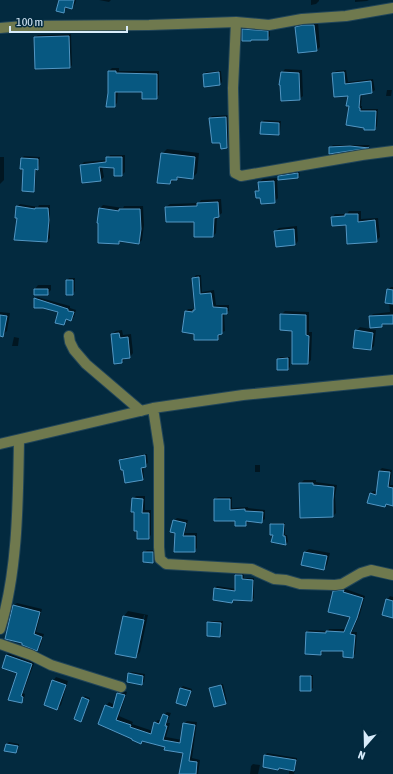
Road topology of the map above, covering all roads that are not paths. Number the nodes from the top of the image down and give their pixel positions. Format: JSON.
{"nodes":[{"id":1,"x":393,"y":8,"type":"edge"},
{"id":2,"x":236,"y":22,"type":"junction"},
{"id":3,"x":0,"y":28,"type":"edge"},
{"id":4,"x":393,"y":151,"type":"edge"},
{"id":5,"x":69,"y":336,"type":"dead end"},
{"id":6,"x":393,"y":380,"type":"edge"},
{"id":7,"x":153,"y":408,"type":"junction"},
{"id":8,"x":141,"y":411,"type":"junction"},
{"id":9,"x":19,"y":440,"type":"junction"},
{"id":10,"x":0,"y":444,"type":"edge"},
{"id":11,"x":393,"y":575,"type":"edge"},
{"id":12,"x":0,"y":629,"type":"edge"},
{"id":13,"x":0,"y":644,"type":"edge"},
{"id":14,"x":121,"y":687,"type":"dead end"}],
"edges":[{"from":1,"to":2,"type":"street"},
{"from":2,"to":3,"type":"street"},
{"from":2,"to":4,"type":"street"},
{"from":5,"to":8,"type":"street"},
{"from":6,"to":7,"type":"street"},
{"from":7,"to":8,"type":"street"},
{"from":7,"to":11,"type":"street"},
{"from":8,"to":9,"type":"street"},
{"from":9,"to":10,"type":"street"},
{"from":9,"to":12,"type":"street"},
{"from":13,"to":14,"type":"street"}]}
